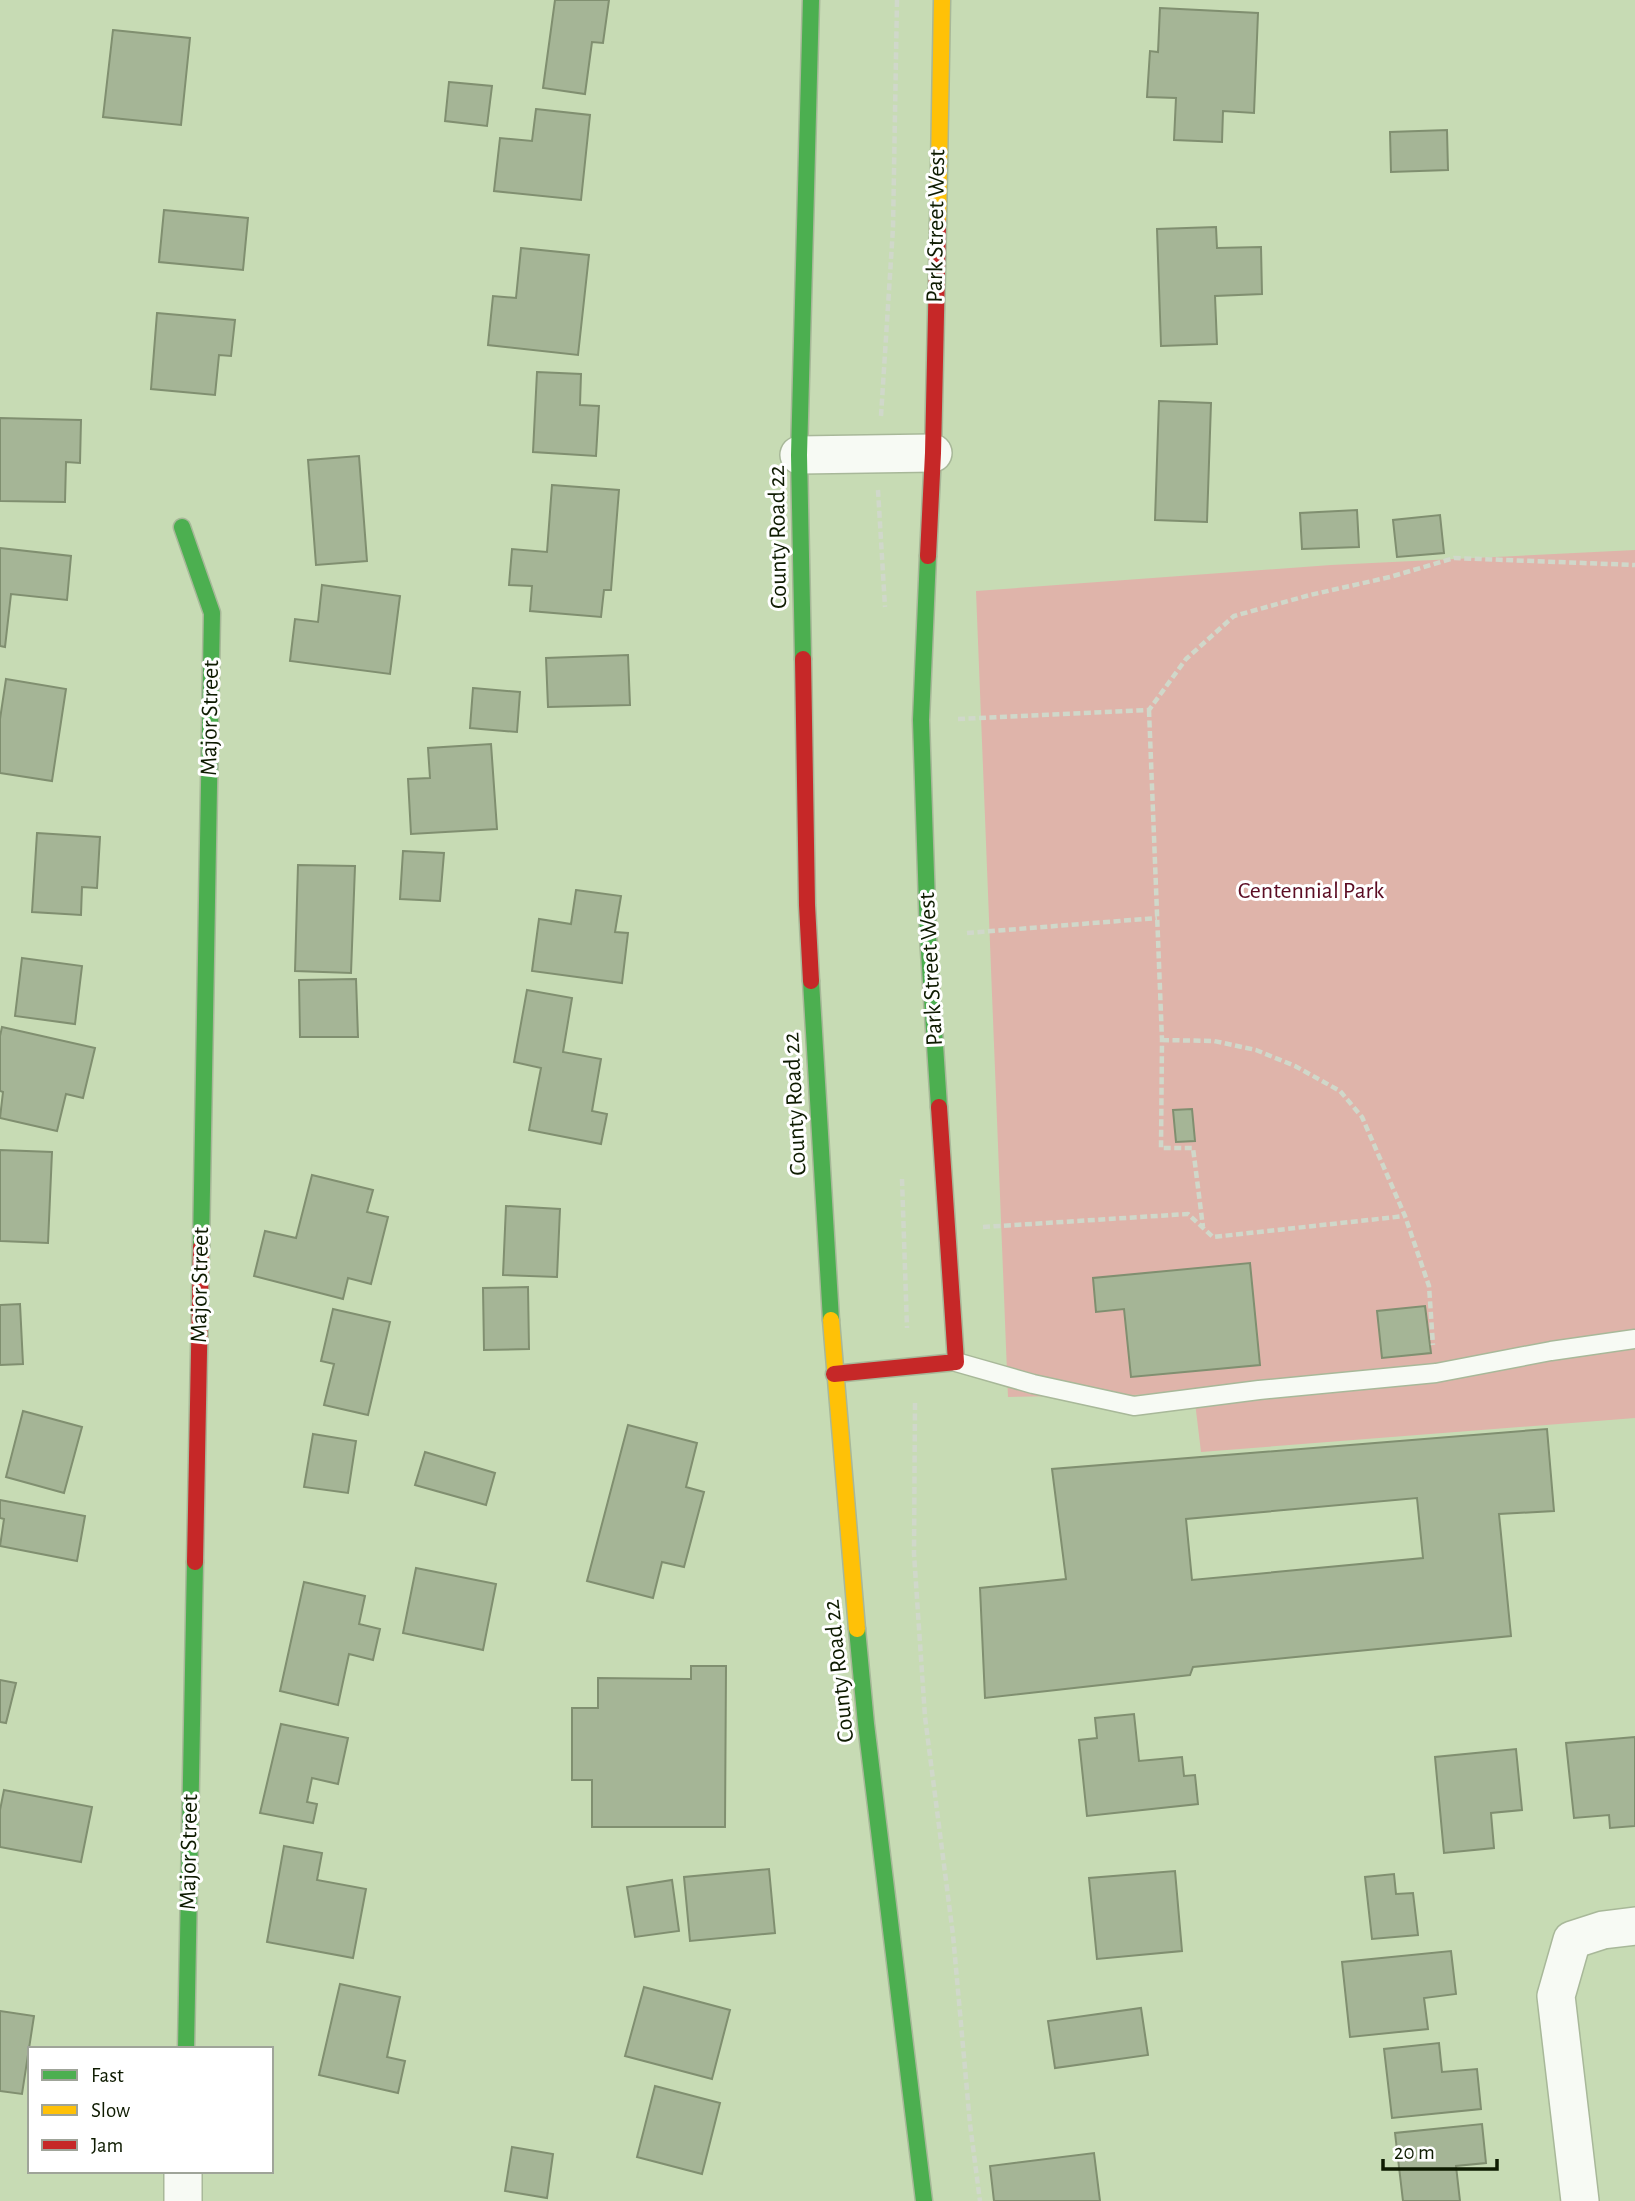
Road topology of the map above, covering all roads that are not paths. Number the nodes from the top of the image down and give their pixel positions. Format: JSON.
{"nodes":[{"id":1,"x":811,"y":0,"type":"edge"},
{"id":2,"x":942,"y":0,"type":"edge"},
{"id":3,"x":933,"y":453,"type":"junction"},
{"id":4,"x":799,"y":455,"type":"junction"},
{"id":5,"x":181,"y":527,"type":"dead end"},
{"id":6,"x":1635,"y":1339,"type":"edge"},
{"id":7,"x":957,"y":1362,"type":"junction"},
{"id":8,"x":834,"y":1374,"type":"junction"},
{"id":9,"x":1635,"y":1926,"type":"edge"},
{"id":10,"x":186,"y":2047,"type":"edge"},
{"id":11,"x":183,"y":2173,"type":"edge"},
{"id":12,"x":183,"y":2201,"type":"edge"},
{"id":13,"x":924,"y":2201,"type":"edge"},
{"id":14,"x":1580,"y":2201,"type":"edge"}],
"edges":[{"from":1,"to":4,"type":"street","name":"County Road 22"},
{"from":2,"to":3,"type":"street","name":"Park Street West"},
{"from":3,"to":4,"type":"street"},
{"from":3,"to":7,"type":"street","name":"Park Street West"},
{"from":4,"to":8,"type":"street","name":"County Road 22"},
{"from":5,"to":10,"type":"street","name":"Major Street"},
{"from":6,"to":7,"type":"lane"},
{"from":7,"to":8,"type":"street"},
{"from":8,"to":13,"type":"street","name":"County Road 22"},
{"from":9,"to":14,"type":"street"},
{"from":11,"to":12,"type":"street"}]}
